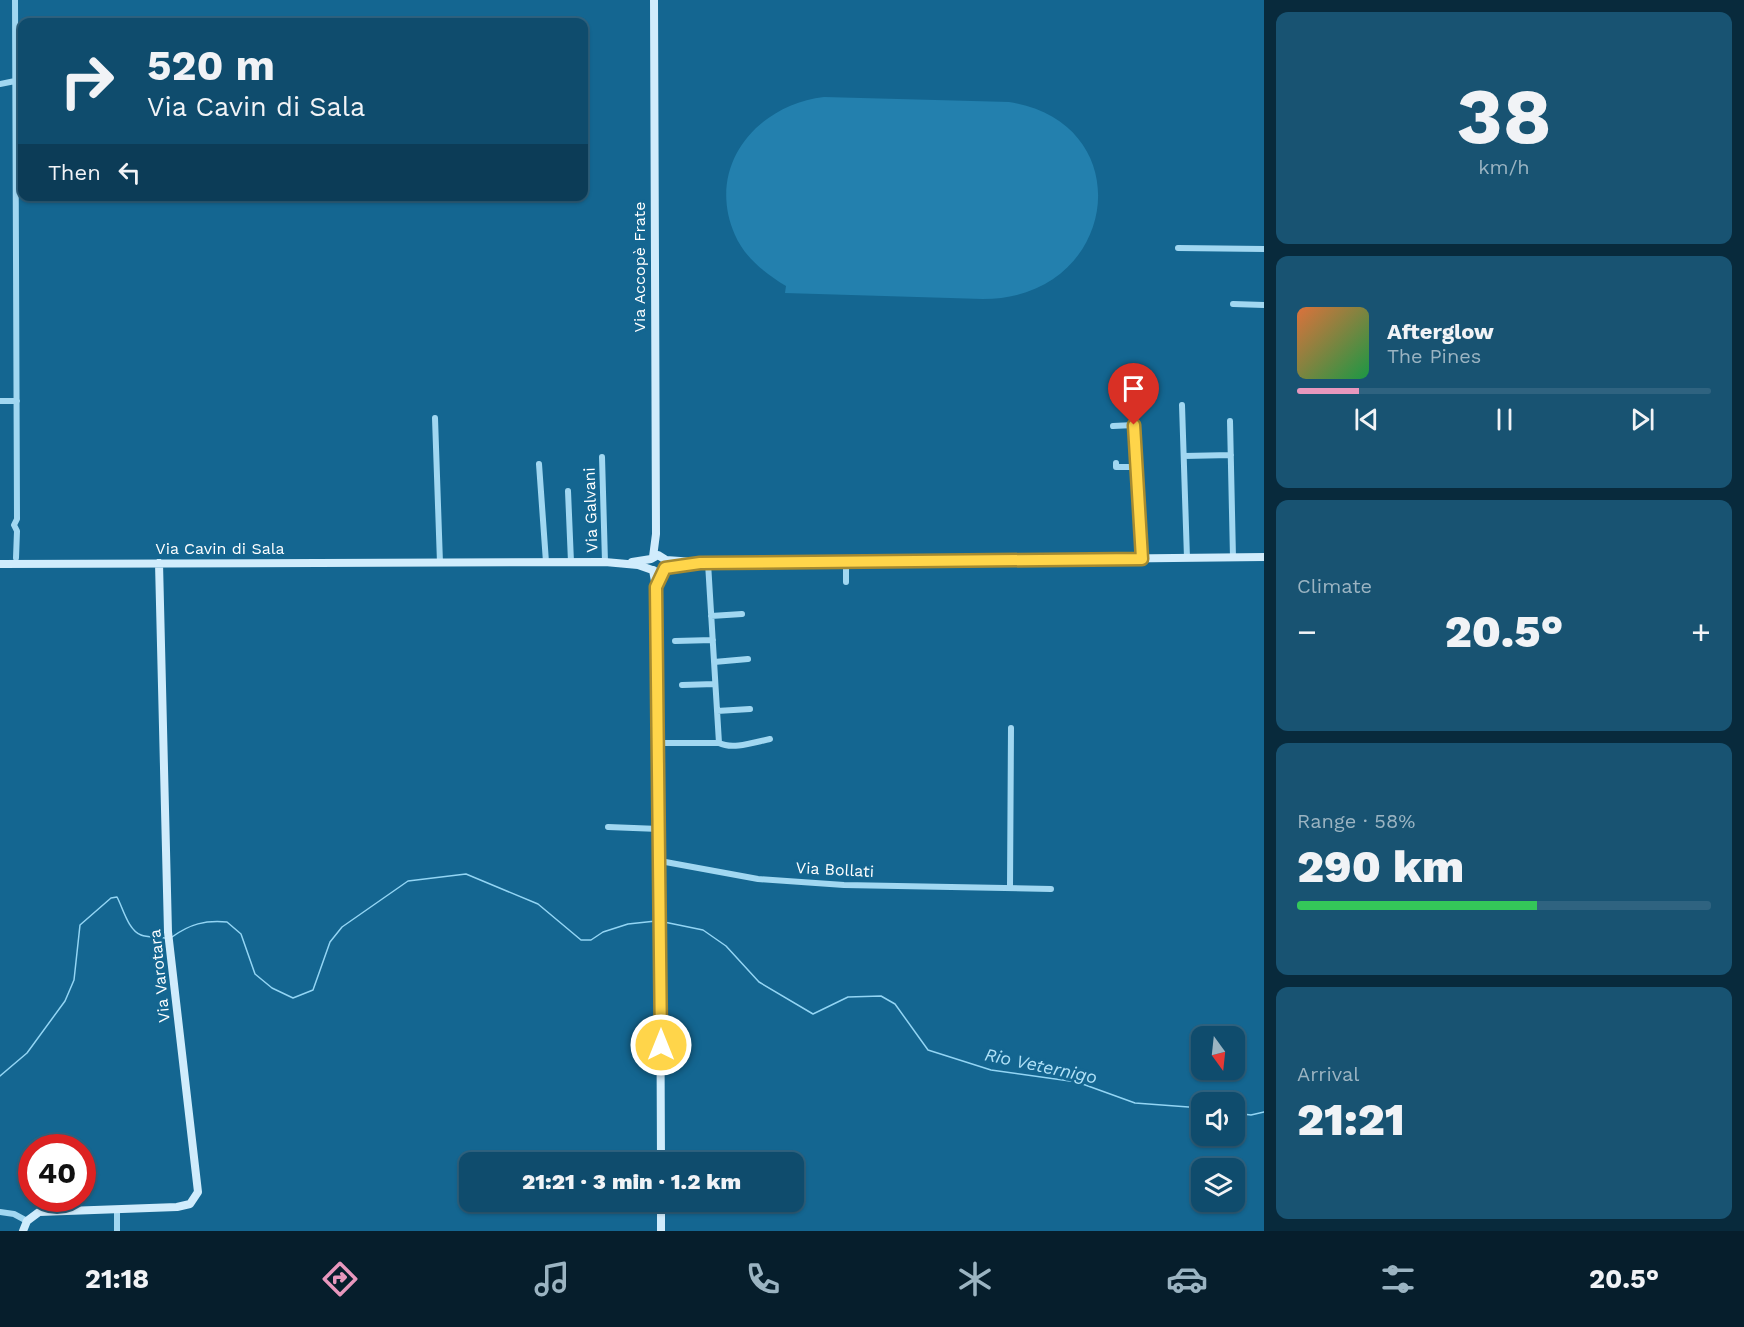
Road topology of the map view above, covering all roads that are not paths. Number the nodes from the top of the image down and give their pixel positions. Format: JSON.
{"nodes":[{"id":1,"x":15,"y":0,"type":"edge"},
{"id":2,"x":654,"y":0,"type":"edge"},
{"id":3,"x":15,"y":81,"type":"junction"},
{"id":4,"x":0,"y":84,"type":"edge"},
{"id":5,"x":1178,"y":249,"type":"dead end"},
{"id":6,"x":1264,"y":249,"type":"edge"},
{"id":7,"x":1233,"y":304,"type":"dead end"},
{"id":8,"x":1264,"y":304,"type":"edge"},
{"id":9,"x":0,"y":401,"type":"edge"},
{"id":10,"x":17,"y":401,"type":"junction"},
{"id":11,"x":1182,"y":405,"type":"dead end"},
{"id":12,"x":1133,"y":407,"type":"dead end"},
{"id":13,"x":435,"y":418,"type":"dead end"},
{"id":14,"x":1230,"y":421,"type":"dead end"},
{"id":15,"x":1134,"y":425,"type":"junction"},
{"id":16,"x":1113,"y":426,"type":"dead end"},
{"id":17,"x":1231,"y":454,"type":"junction"},
{"id":18,"x":1184,"y":456,"type":"junction"},
{"id":19,"x":602,"y":457,"type":"dead end"},
{"id":20,"x":1116,"y":463,"type":"dead end"},
{"id":21,"x":539,"y":464,"type":"dead end"},
{"id":22,"x":1136,"y":467,"type":"junction"},
{"id":23,"x":568,"y":491,"type":"dead end"},
{"id":24,"x":1264,"y":557,"type":"edge"},
{"id":25,"x":16,"y":558,"type":"dead end"},
{"id":26,"x":1187,"y":558,"type":"junction"},
{"id":27,"x":1233,"y":558,"type":"junction"},
{"id":28,"x":1142,"y":559,"type":"junction"},
{"id":29,"x":846,"y":561,"type":"junction"},
{"id":30,"x":440,"y":562,"type":"junction"},
{"id":31,"x":546,"y":562,"type":"junction"},
{"id":32,"x":571,"y":562,"type":"junction"},
{"id":33,"x":605,"y":562,"type":"junction"},
{"id":34,"x":159,"y":563,"type":"junction"},
{"id":35,"x":704,"y":563,"type":"junction"},
{"id":36,"x":0,"y":564,"type":"edge"},
{"id":37,"x":658,"y":564,"type":"junction"},
{"id":38,"x":846,"y":582,"type":"dead end"},
{"id":39,"x":742,"y":614,"type":"dead end"},
{"id":40,"x":711,"y":616,"type":"junction"},
{"id":41,"x":712,"y":640,"type":"junction"},
{"id":42,"x":675,"y":641,"type":"dead end"},
{"id":43,"x":748,"y":659,"type":"dead end"},
{"id":44,"x":714,"y":662,"type":"junction"},
{"id":45,"x":715,"y":684,"type":"junction"},
{"id":46,"x":682,"y":685,"type":"dead end"},
{"id":47,"x":750,"y":709,"type":"dead end"},
{"id":48,"x":717,"y":711,"type":"junction"},
{"id":49,"x":1011,"y":728,"type":"dead end"},
{"id":50,"x":770,"y":739,"type":"dead end"},
{"id":51,"x":658,"y":742,"type":"junction"},
{"id":52,"x":719,"y":743,"type":"junction"},
{"id":53,"x":608,"y":827,"type":"dead end"},
{"id":54,"x":659,"y":829,"type":"junction"},
{"id":55,"x":660,"y":861,"type":"junction"},
{"id":56,"x":1010,"y":888,"type":"junction"},
{"id":57,"x":1051,"y":889,"type":"dead end"},
{"id":58,"x":661,"y":1152,"type":"edge"},
{"id":59,"x":117,"y":1209,"type":"junction"},
{"id":60,"x":0,"y":1212,"type":"edge"},
{"id":61,"x":661,"y":1212,"type":"edge"},
{"id":62,"x":27,"y":1221,"type":"junction"},
{"id":63,"x":23,"y":1231,"type":"edge"},
{"id":64,"x":117,"y":1231,"type":"edge"},
{"id":65,"x":661,"y":1231,"type":"edge"}],
"edges":[{"from":1,"to":3,"type":"street"},
{"from":2,"to":37,"type":"main road","name":"Via Accopè Frate"},
{"from":3,"to":4,"type":"street"},
{"from":3,"to":10,"type":"street"},
{"from":5,"to":6,"type":"street"},
{"from":7,"to":8,"type":"street"},
{"from":9,"to":10,"type":"street"},
{"from":10,"to":25,"type":"street"},
{"from":11,"to":18,"type":"street"},
{"from":12,"to":15,"type":"street"},
{"from":13,"to":30,"type":"street"},
{"from":14,"to":17,"type":"street"},
{"from":15,"to":16,"type":"street"},
{"from":15,"to":22,"type":"street"},
{"from":17,"to":18,"type":"street"},
{"from":17,"to":27,"type":"street"},
{"from":18,"to":26,"type":"street"},
{"from":19,"to":33,"type":"street","name":"Via Galvani"},
{"from":20,"to":22,"type":"street"},
{"from":21,"to":31,"type":"street"},
{"from":22,"to":28,"type":"street"},
{"from":23,"to":32,"type":"street"},
{"from":24,"to":27,"type":"main road","name":"Via Cavin di Sala"},
{"from":26,"to":27,"type":"main road","name":"Via Cavin di Sala"},
{"from":26,"to":28,"type":"main road","name":"Via Cavin di Sala"},
{"from":28,"to":29,"type":"main road","name":"Via Cavin di Sala"},
{"from":29,"to":35,"type":"main road","name":"Via Cavin di Sala"},
{"from":29,"to":38,"type":"street"},
{"from":30,"to":31,"type":"main road","name":"Via Cavin di Sala"},
{"from":30,"to":34,"type":"main road","name":"Via Cavin di Sala"},
{"from":31,"to":32,"type":"main road","name":"Via Cavin di Sala"},
{"from":32,"to":33,"type":"main road","name":"Via Cavin di Sala"},
{"from":33,"to":37,"type":"main road","name":"Via Cavin di Sala"},
{"from":34,"to":36,"type":"main road","name":"Via Cavin di Sala"},
{"from":34,"to":59,"type":"main road","name":"Via Varotara"},
{"from":35,"to":37,"type":"main road","name":"Via Cavin di Sala"},
{"from":35,"to":40,"type":"street"},
{"from":37,"to":51,"type":"main road"},
{"from":39,"to":40,"type":"street"},
{"from":40,"to":41,"type":"street"},
{"from":41,"to":42,"type":"street"},
{"from":41,"to":44,"type":"street"},
{"from":43,"to":44,"type":"street"},
{"from":44,"to":45,"type":"street"},
{"from":45,"to":46,"type":"street"},
{"from":45,"to":48,"type":"street"},
{"from":47,"to":48,"type":"street"},
{"from":48,"to":52,"type":"street"},
{"from":49,"to":56,"type":"street"},
{"from":50,"to":52,"type":"street"},
{"from":51,"to":52,"type":"street"},
{"from":51,"to":54,"type":"main road"},
{"from":53,"to":54,"type":"street"},
{"from":54,"to":55,"type":"main road"},
{"from":55,"to":56,"type":"street","name":"Via Bollati"},
{"from":55,"to":58,"type":"main road"},
{"from":56,"to":57,"type":"street","name":"Via Bollati"},
{"from":59,"to":62,"type":"main road","name":"Via Varotara"},
{"from":59,"to":64,"type":"street"},
{"from":60,"to":62,"type":"street"},
{"from":61,"to":65,"type":"main road"},
{"from":62,"to":63,"type":"main road"}]}
